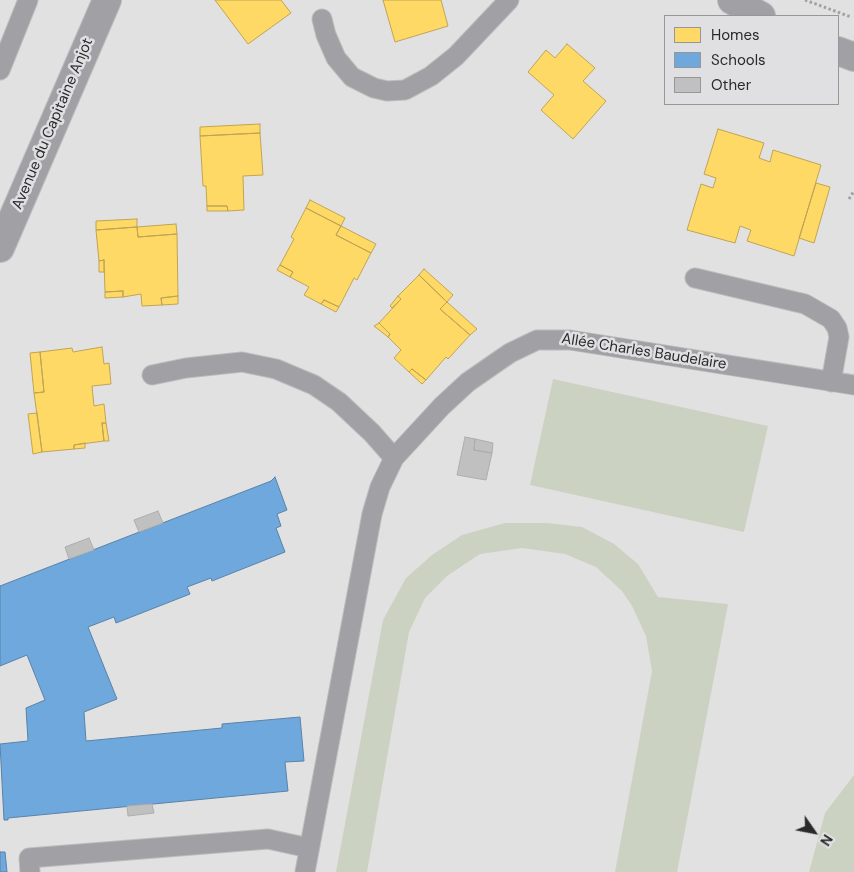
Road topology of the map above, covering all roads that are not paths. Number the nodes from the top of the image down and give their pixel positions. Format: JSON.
{"nodes":[{"id":1,"x":28,"y":0,"type":"edge"},
{"id":2,"x":107,"y":0,"type":"edge"},
{"id":3,"x":510,"y":0,"type":"edge"},
{"id":4,"x":732,"y":0,"type":"edge"},
{"id":5,"x":759,"y":15,"type":"edge"},
{"id":6,"x":322,"y":19,"type":"dead end"},
{"id":7,"x":839,"y":51,"type":"edge"},
{"id":8,"x":854,"y":57,"type":"edge"},
{"id":9,"x":0,"y":70,"type":"edge"},
{"id":10,"x":0,"y":248,"type":"edge"},
{"id":11,"x":695,"y":278,"type":"dead end"},
{"id":12,"x":847,"y":337,"type":"edge"},
{"id":13,"x":152,"y":375,"type":"dead end"},
{"id":14,"x":831,"y":382,"type":"junction"},
{"id":15,"x":854,"y":385,"type":"edge"},
{"id":16,"x":394,"y":458,"type":"junction"},
{"id":17,"x":309,"y":848,"type":"junction"},
{"id":18,"x":30,"y":872,"type":"edge"},
{"id":19,"x":305,"y":872,"type":"edge"}],
"edges":[{"from":1,"to":9,"type":"lane"},
{"from":2,"to":10,"type":"street","name":"Avenue du Capitaine Anjot"},
{"from":3,"to":6,"type":"lane"},
{"from":4,"to":5,"type":"street"},
{"from":7,"to":8,"type":"street"},
{"from":11,"to":12,"type":"lane"},
{"from":12,"to":14,"type":"lane"},
{"from":13,"to":16,"type":"lane"},
{"from":14,"to":15,"type":"lane","name":"Allée Charles Baudelaire"},
{"from":14,"to":16,"type":"lane","name":"Allée Charles Baudelaire"},
{"from":16,"to":17,"type":"lane","name":"Allée Charles Baudelaire"},
{"from":17,"to":18,"type":"lane"},
{"from":17,"to":19,"type":"lane","name":"Allée Charles Baudelaire"}]}
